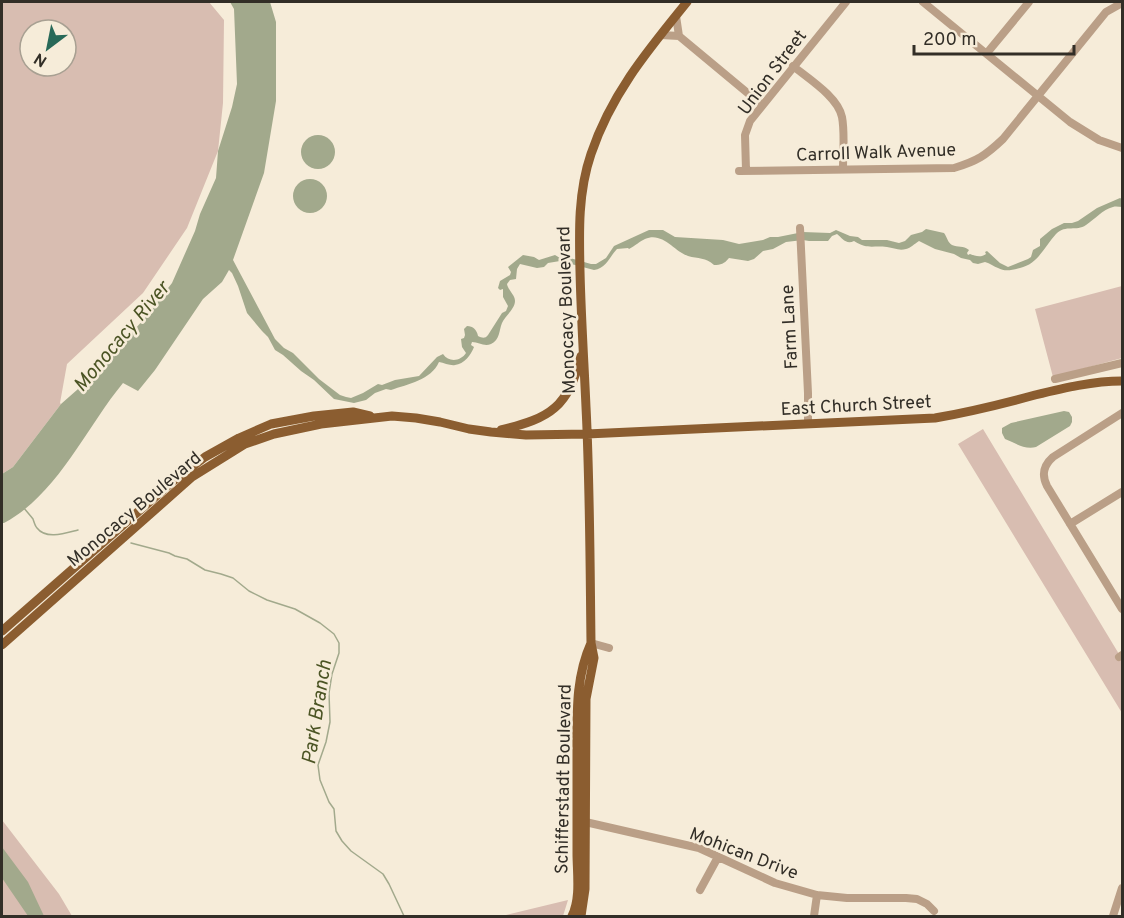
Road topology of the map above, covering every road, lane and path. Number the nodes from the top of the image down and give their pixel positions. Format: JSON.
{"nodes":[{"id":1,"x":687,"y":2,"type":"edge"},
{"id":2,"x":846,"y":2,"type":"edge"},
{"id":3,"x":923,"y":2,"type":"edge"},
{"id":4,"x":1029,"y":2,"type":"edge"},
{"id":5,"x":1122,"y":3,"type":"edge"},
{"id":6,"x":676,"y":16,"type":"junction"},
{"id":7,"x":660,"y":35,"type":"junction"},
{"id":8,"x":679,"y":36,"type":"junction"},
{"id":9,"x":987,"y":53,"type":"junction"},
{"id":10,"x":793,"y":66,"type":"junction"},
{"id":11,"x":1038,"y":95,"type":"junction"},
{"id":12,"x":762,"y":105,"type":"junction"},
{"id":13,"x":1122,"y":148,"type":"edge"},
{"id":14,"x":843,"y":169,"type":"junction"},
{"id":15,"x":742,"y":170,"type":"joint"},
{"id":16,"x":800,"y":228,"type":"dead end"},
{"id":17,"x":583,"y":348,"type":"junction"},
{"id":18,"x":1122,"y":363,"type":"edge"},
{"id":19,"x":1055,"y":379,"type":"dead end"},
{"id":20,"x":1122,"y":381,"type":"edge"},
{"id":21,"x":1122,"y":413,"type":"edge"},
{"id":22,"x":375,"y":417,"type":"junction"},
{"id":23,"x":808,"y":424,"type":"junction"},
{"id":24,"x":491,"y":432,"type":"junction"},
{"id":25,"x":587,"y":434,"type":"junction"},
{"id":26,"x":1122,"y":492,"type":"edge"},
{"id":27,"x":1070,"y":524,"type":"junction"},
{"id":28,"x":1122,"y":609,"type":"edge"},
{"id":29,"x":2,"y":631,"type":"edge"},
{"id":30,"x":591,"y":643,"type":"junction"},
{"id":31,"x":2,"y":645,"type":"edge"},
{"id":32,"x":609,"y":648,"type":"dead end"},
{"id":33,"x":581,"y":821,"type":"junction"},
{"id":34,"x":718,"y":857,"type":"junction"},
{"id":35,"x":1122,"y":888,"type":"edge"},
{"id":36,"x":700,"y":890,"type":"dead end"},
{"id":37,"x":817,"y":895,"type":"junction"},
{"id":38,"x":1119,"y":906,"type":"edge"},
{"id":39,"x":934,"y":911,"type":"dead end"},
{"id":40,"x":572,"y":916,"type":"edge"},
{"id":41,"x":581,"y":916,"type":"edge"},
{"id":42,"x":814,"y":916,"type":"edge"},
{"id":43,"x":1113,"y":916,"type":"edge"}],
"edges":[{"from":1,"to":6,"type":"main road","name":"Monocacy Boulevard"},
{"from":2,"to":10,"type":"street","name":"Union Street"},
{"from":3,"to":9,"type":"street"},
{"from":4,"to":9,"type":"street"},
{"from":5,"to":11,"type":"street","name":"Carroll Walk Avenue"},
{"from":6,"to":7,"type":"main road","name":"Monocacy Boulevard"},
{"from":6,"to":8,"type":"street"},
{"from":7,"to":8,"type":"street"},
{"from":7,"to":17,"type":"main road","name":"Monocacy Boulevard"},
{"from":8,"to":12,"type":"street"},
{"from":9,"to":11,"type":"street"},
{"from":10,"to":12,"type":"street","name":"Union Street"},
{"from":10,"to":14,"type":"street"},
{"from":11,"to":13,"type":"street"},
{"from":11,"to":14,"type":"street","name":"Carroll Walk Avenue"},
{"from":12,"to":15,"type":"street","name":"Union Street"},
{"from":14,"to":15,"type":"street","name":"Carroll Walk Avenue"},
{"from":16,"to":23,"type":"street","name":"Farm Lane"},
{"from":17,"to":24,"type":"main road"},
{"from":17,"to":25,"type":"main road","name":"Monocacy Boulevard"},
{"from":18,"to":19,"type":"street"},
{"from":20,"to":23,"type":"main road","name":"East Church Street"},
{"from":21,"to":27,"type":"street"},
{"from":22,"to":24,"type":"main road","name":"Monocacy Boulevard"},
{"from":22,"to":29,"type":"main road","name":"Monocacy Boulevard"},
{"from":22,"to":31,"type":"main road","name":"Monocacy Boulevard"},
{"from":23,"to":25,"type":"main road","name":"East Church Street"},
{"from":24,"to":25,"type":"main road","name":"Monocacy Boulevard"},
{"from":25,"to":30,"type":"main road","name":"Schifferstadt Boulevard"},
{"from":26,"to":27,"type":"street"},
{"from":27,"to":28,"type":"street"},
{"from":30,"to":32,"type":"street"},
{"from":30,"to":33,"type":"main road","name":"Schifferstadt Boulevard"},
{"from":33,"to":34,"type":"street","name":"Mohican Drive"},
{"from":33,"to":40,"type":"main road","name":"Schifferstadt Boulevard"},
{"from":33,"to":41,"type":"main road","name":"Schifferstadt Boulevard"},
{"from":34,"to":36,"type":"street"},
{"from":34,"to":37,"type":"street","name":"Mohican Drive"},
{"from":35,"to":38,"type":"street"},
{"from":37,"to":39,"type":"street","name":"Mohican Drive"},
{"from":37,"to":42,"type":"street"},
{"from":38,"to":43,"type":"street"}]}
